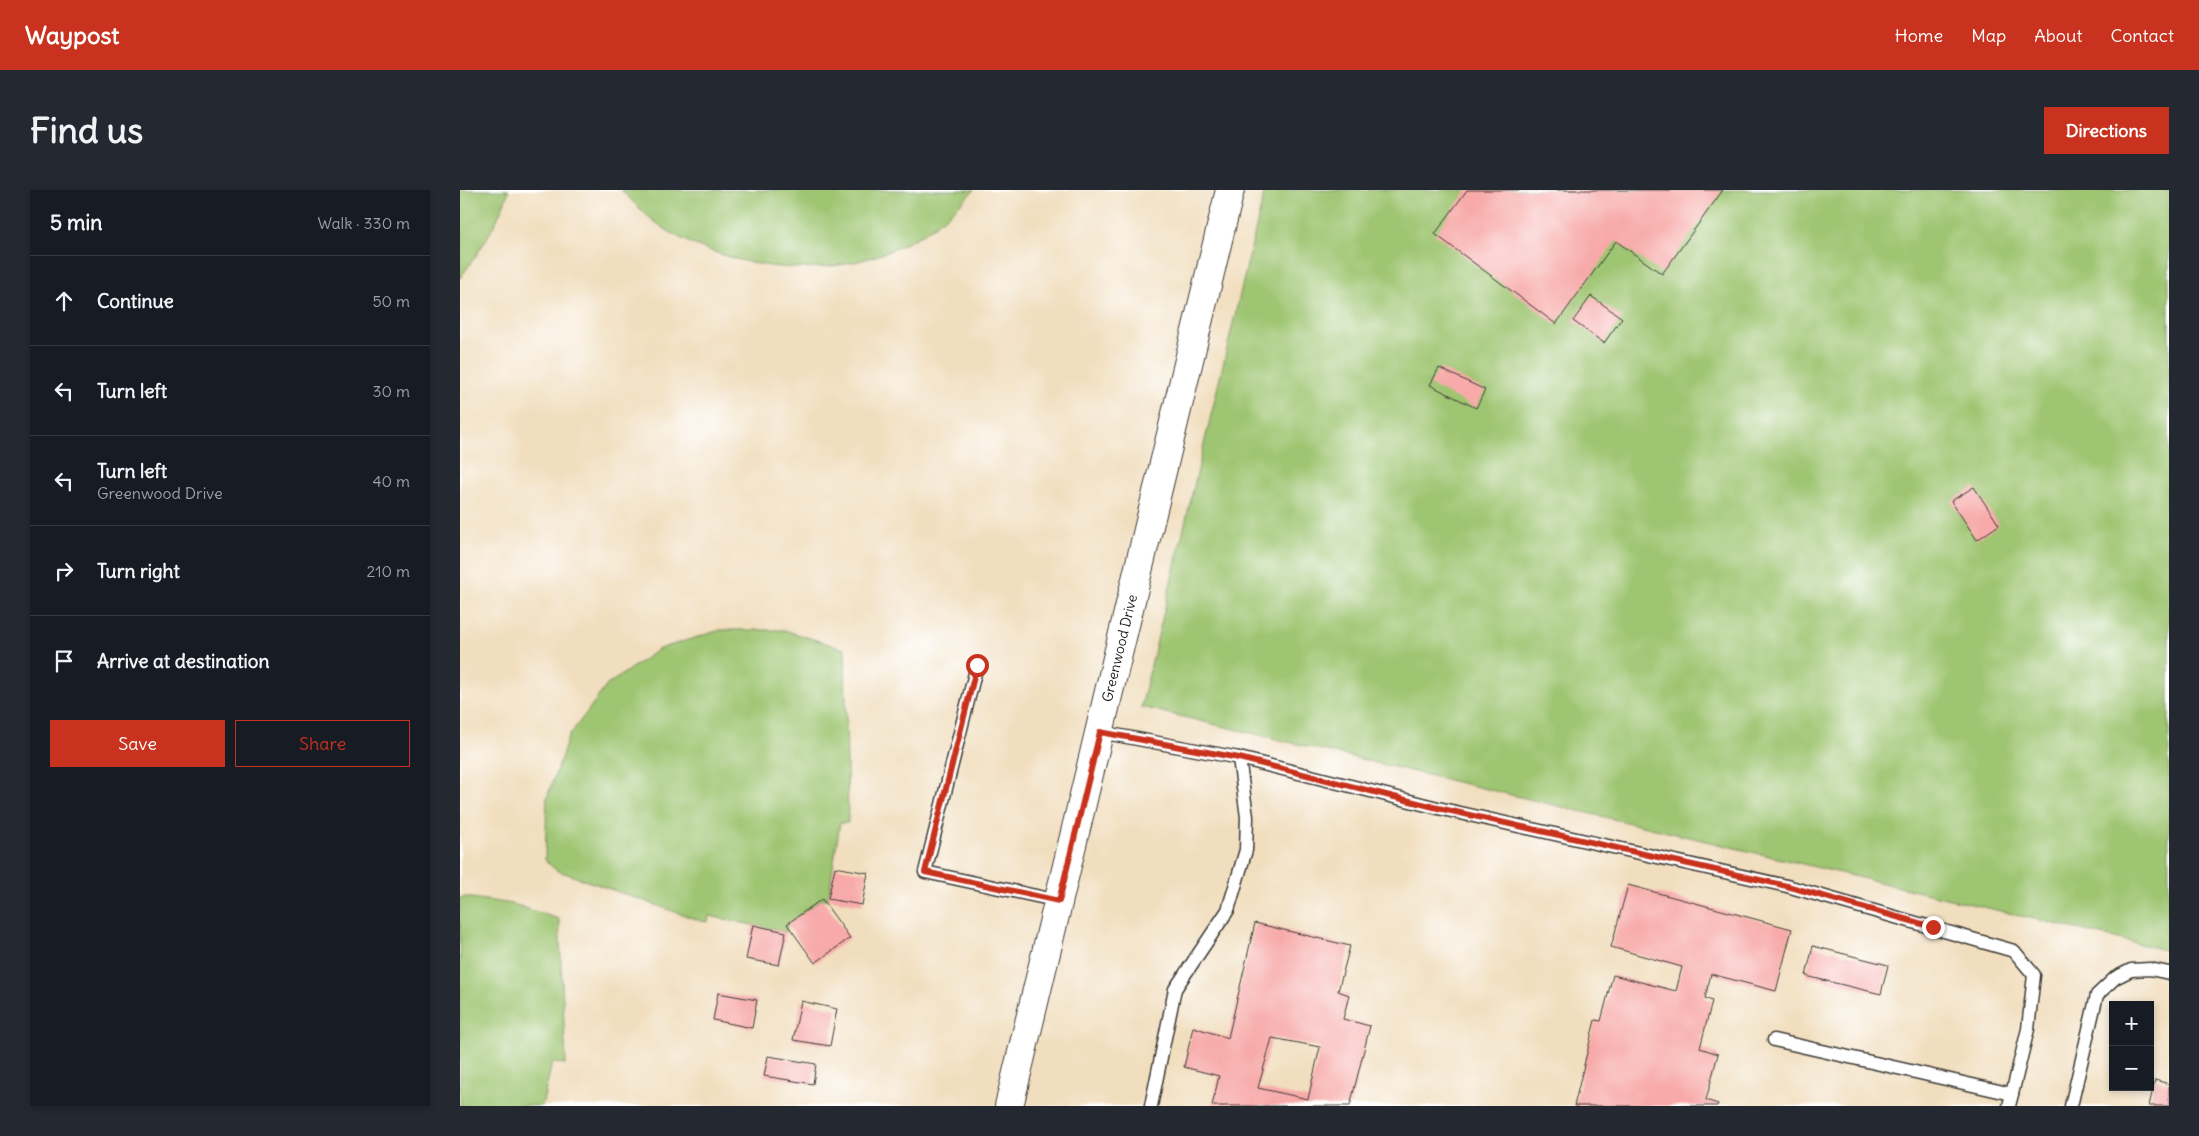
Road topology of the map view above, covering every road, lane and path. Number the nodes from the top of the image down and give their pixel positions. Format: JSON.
{"nodes":[{"id":1,"x":1230,"y":190,"type":"edge"},
{"id":2,"x":977,"y":665,"type":"dead end"},
{"id":3,"x":1100,"y":732,"type":"junction"},
{"id":4,"x":1239,"y":758,"type":"junction"},
{"id":5,"x":1059,"y":901,"type":"junction"},
{"id":6,"x":2169,"y":973,"type":"edge"},
{"id":7,"x":1774,"y":1040,"type":"dead end"},
{"id":8,"x":2010,"y":1100,"type":"edge"},
{"id":9,"x":1009,"y":1106,"type":"edge"},
{"id":10,"x":1151,"y":1106,"type":"edge"},
{"id":11,"x":2071,"y":1106,"type":"edge"}],
"edges":[{"from":1,"to":3,"type":"main road","name":"Greenwood Drive"},
{"from":2,"to":5,"type":"lane"},
{"from":3,"to":4,"type":"lane"},
{"from":3,"to":5,"type":"main road","name":"Greenwood Drive"},
{"from":4,"to":8,"type":"lane"},
{"from":4,"to":10,"type":"lane"},
{"from":5,"to":9,"type":"main road","name":"Greenwood Drive"},
{"from":6,"to":11,"type":"lane"},
{"from":7,"to":8,"type":"lane"}]}
